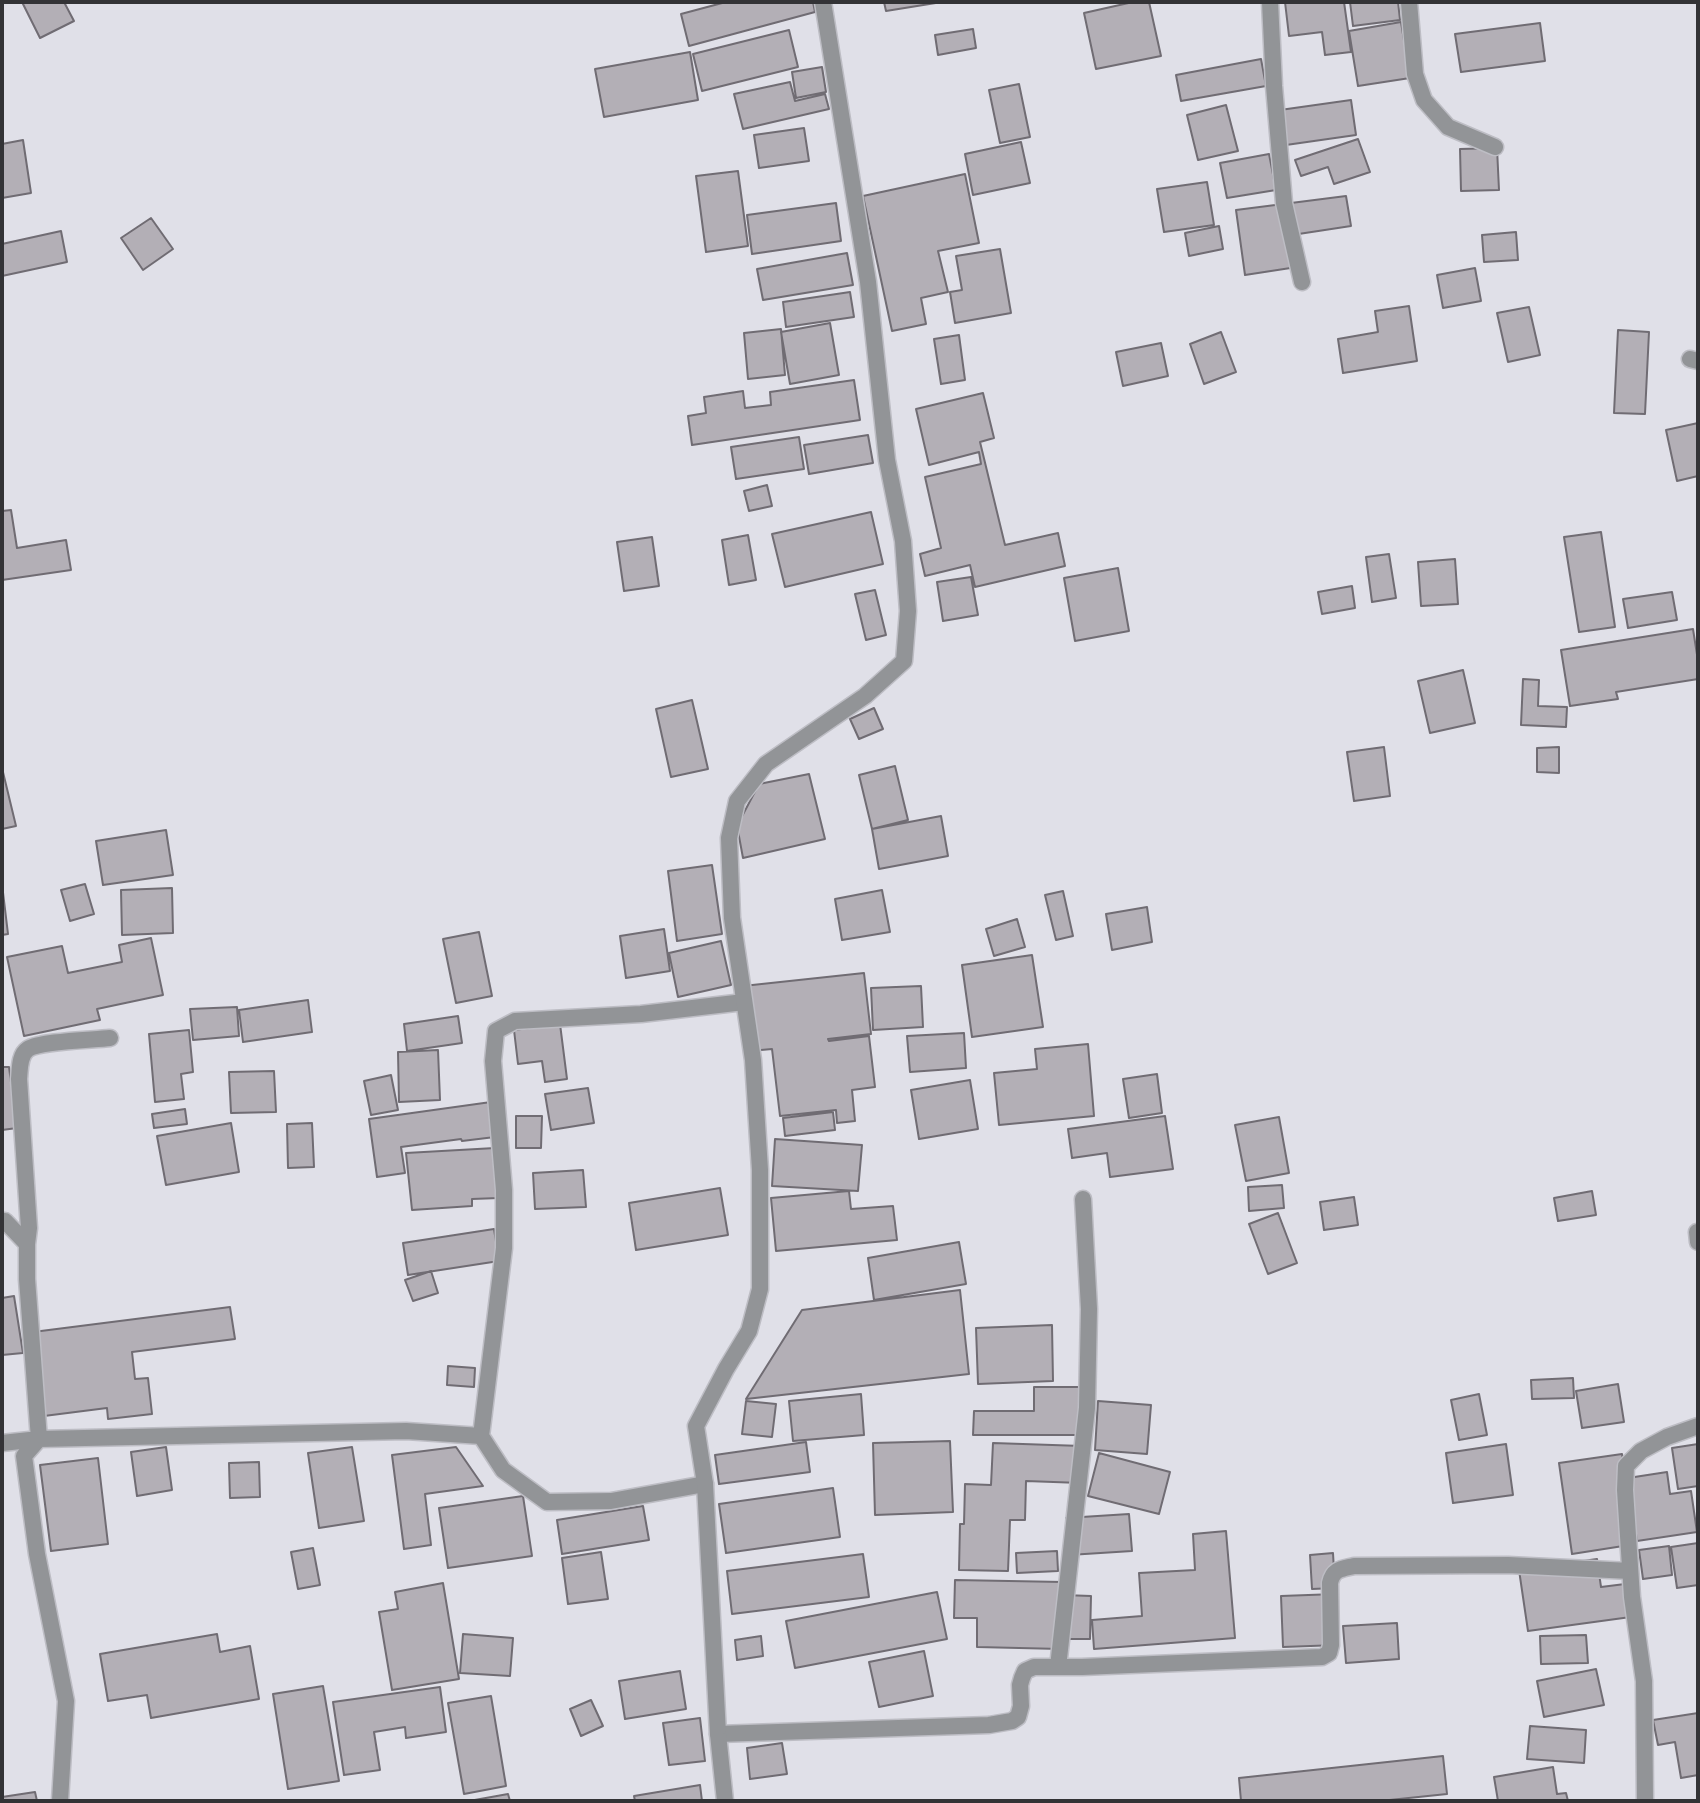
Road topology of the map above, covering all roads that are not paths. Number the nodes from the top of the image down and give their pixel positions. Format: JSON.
{"nodes":[{"id":1,"x":823,"y":2,"type":"edge"},
{"id":2,"x":1270,"y":2,"type":"edge"},
{"id":3,"x":1409,"y":2,"type":"edge"},
{"id":4,"x":1495,"y":147,"type":"dead end"},
{"id":5,"x":1302,"y":282,"type":"dead end"},
{"id":6,"x":744,"y":1002,"type":"junction"},
{"id":7,"x":110,"y":1038,"type":"dead end"},
{"id":8,"x":1083,"y":1199,"type":"dead end"},
{"id":9,"x":2,"y":1221,"type":"edge"},
{"id":10,"x":1697,"y":1232,"type":"edge"},
{"id":11,"x":1698,"y":1242,"type":"edge"},
{"id":12,"x":27,"y":1244,"type":"junction"},
{"id":13,"x":1698,"y":1426,"type":"edge"},
{"id":14,"x":481,"y":1436,"type":"junction"},
{"id":15,"x":39,"y":1439,"type":"junction"},
{"id":16,"x":2,"y":1443,"type":"edge"},
{"id":17,"x":705,"y":1484,"type":"junction"},
{"id":18,"x":1630,"y":1571,"type":"junction"},
{"id":19,"x":1058,"y":1667,"type":"junction"},
{"id":20,"x":718,"y":1734,"type":"junction"},
{"id":21,"x":60,"y":1801,"type":"edge"},
{"id":22,"x":725,"y":1801,"type":"edge"},
{"id":23,"x":1645,"y":1801,"type":"edge"}],
"edges":[{"from":1,"to":6,"type":"street"},
{"from":2,"to":5,"type":"street"},
{"from":3,"to":4,"type":"street"},
{"from":6,"to":14,"type":"street"},
{"from":6,"to":17,"type":"street"},
{"from":7,"to":12,"type":"street"},
{"from":8,"to":19,"type":"street"},
{"from":9,"to":12,"type":"street"},
{"from":10,"to":11,"type":"street"},
{"from":12,"to":15,"type":"street"},
{"from":13,"to":18,"type":"street"},
{"from":14,"to":15,"type":"street"},
{"from":14,"to":17,"type":"street"},
{"from":15,"to":16,"type":"street"},
{"from":15,"to":21,"type":"street"},
{"from":17,"to":20,"type":"street"},
{"from":18,"to":19,"type":"street"},
{"from":18,"to":23,"type":"street"},
{"from":19,"to":20,"type":"street"},
{"from":20,"to":22,"type":"street"}]}
